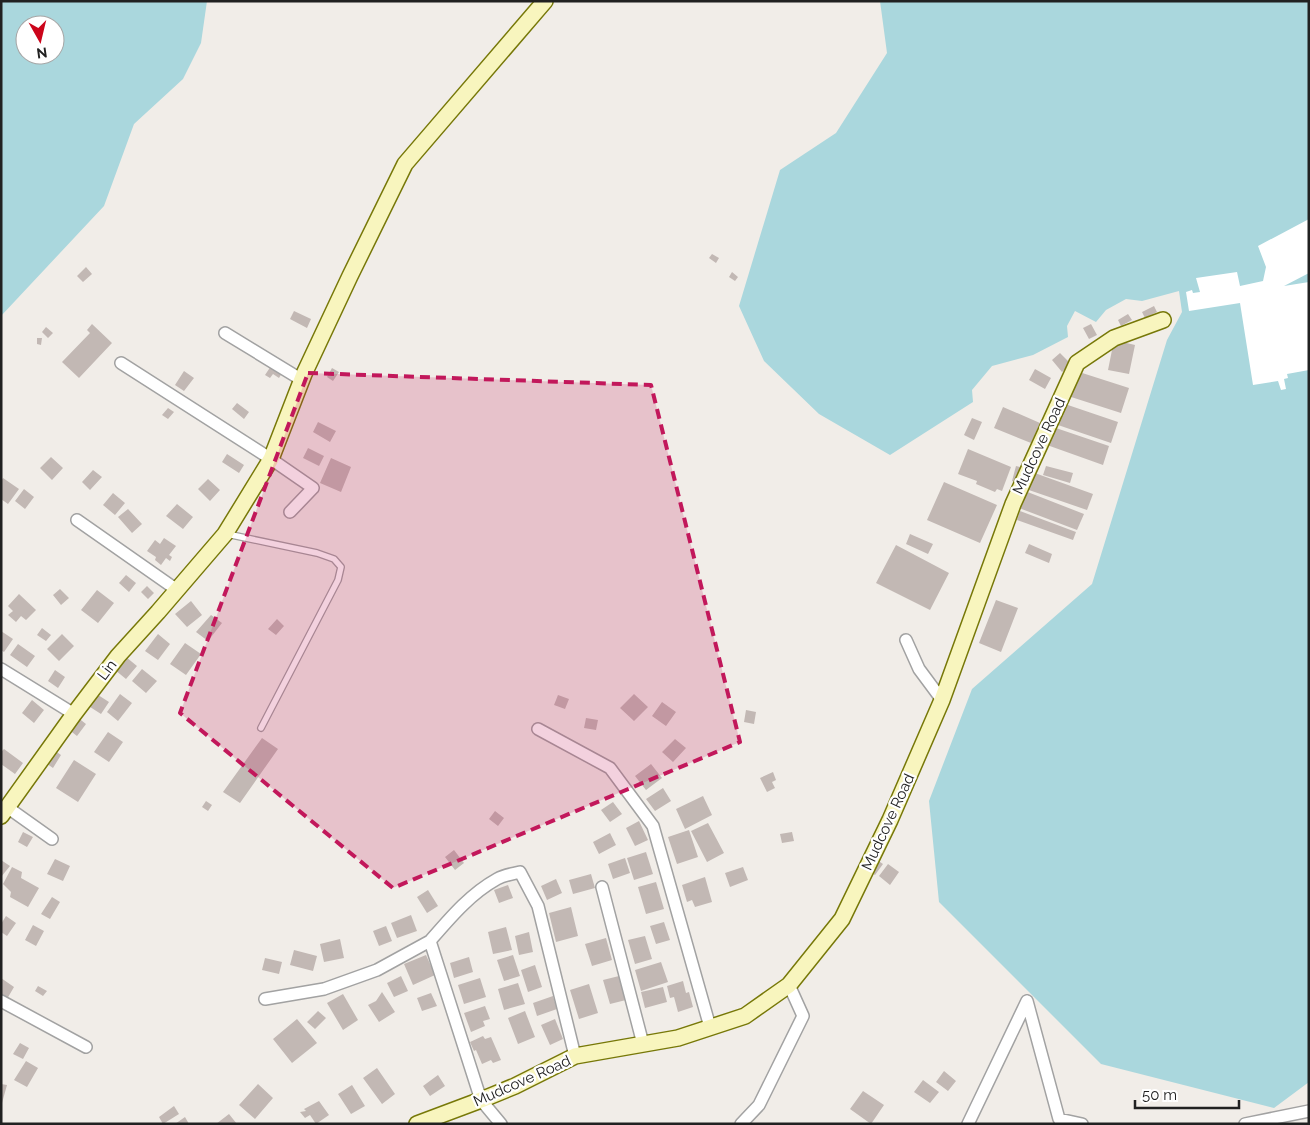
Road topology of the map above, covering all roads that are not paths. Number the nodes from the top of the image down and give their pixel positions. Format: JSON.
{"nodes":[{"id":1,"x":545,"y":1,"type":"edge"},
{"id":2,"x":1163,"y":320,"type":"dead end"},
{"id":3,"x":225,"y":333,"type":"dead end"},
{"id":4,"x":122,"y":363,"type":"dead end"},
{"id":5,"x":302,"y":380,"type":"junction"},
{"id":6,"x":271,"y":459,"type":"junction"},
{"id":7,"x":290,"y":512,"type":"dead end"},
{"id":8,"x":77,"y":520,"type":"dead end"},
{"id":9,"x":225,"y":534,"type":"junction"},
{"id":10,"x":177,"y":590,"type":"junction"},
{"id":11,"x":906,"y":640,"type":"dead end"},
{"id":12,"x":1,"y":669,"type":"edge"},
{"id":13,"x":942,"y":700,"type":"junction"},
{"id":14,"x":74,"y":714,"type":"junction"},
{"id":15,"x":261,"y":728,"type":"dead end"},
{"id":16,"x":538,"y":728,"type":"dead end"},
{"id":17,"x":4,"y":812,"type":"edge"},
{"id":18,"x":52,"y":839,"type":"dead end"},
{"id":19,"x":602,"y":887,"type":"dead end"},
{"id":20,"x":430,"y":941,"type":"junction"},
{"id":21,"x":789,"y":985,"type":"junction"},
{"id":22,"x":265,"y":999,"type":"dead end"},
{"id":23,"x":1,"y":1001,"type":"edge"},
{"id":24,"x":710,"y":1027,"type":"junction"},
{"id":25,"x":643,"y":1044,"type":"junction"},
{"id":26,"x":86,"y":1047,"type":"dead end"},
{"id":27,"x":574,"y":1056,"type":"junction"},
{"id":28,"x":481,"y":1100,"type":"junction"},
{"id":29,"x":1309,"y":1111,"type":"edge"},
{"id":30,"x":417,"y":1124,"type":"edge"},
{"id":31,"x":501,"y":1124,"type":"edge"},
{"id":32,"x":741,"y":1124,"type":"edge"},
{"id":33,"x":968,"y":1124,"type":"edge"},
{"id":34,"x":1082,"y":1124,"type":"edge"},
{"id":35,"x":1245,"y":1124,"type":"edge"}],
"edges":[{"from":1,"to":5,"type":"street","name":"Lin"},
{"from":2,"to":13,"type":"street","name":"Mudcove Road"},
{"from":3,"to":5,"type":"street"},
{"from":4,"to":6,"type":"street"},
{"from":5,"to":6,"type":"street","name":"Lin"},
{"from":6,"to":7,"type":"street"},
{"from":6,"to":9,"type":"street","name":"Lin"},
{"from":8,"to":10,"type":"street"},
{"from":9,"to":10,"type":"street","name":"Lin"},
{"from":9,"to":15,"type":"lane"},
{"from":10,"to":14,"type":"street","name":"Lin"},
{"from":11,"to":13,"type":"street"},
{"from":12,"to":14,"type":"street"},
{"from":13,"to":21,"type":"street","name":"Mudcove Road"},
{"from":14,"to":17,"type":"street","name":"Lin"},
{"from":16,"to":24,"type":"street"},
{"from":17,"to":18,"type":"street"},
{"from":19,"to":25,"type":"street"},
{"from":20,"to":22,"type":"street"},
{"from":20,"to":27,"type":"street"},
{"from":20,"to":28,"type":"street"},
{"from":21,"to":24,"type":"street","name":"Mudcove Road"},
{"from":21,"to":32,"type":"street"},
{"from":23,"to":26,"type":"street"},
{"from":24,"to":25,"type":"street","name":"Mudcove Road"},
{"from":25,"to":27,"type":"street","name":"Mudcove Road"},
{"from":27,"to":28,"type":"street","name":"Mudcove Road"},
{"from":28,"to":30,"type":"street","name":"Mudcove Road"},
{"from":28,"to":31,"type":"street"},
{"from":29,"to":35,"type":"street"},
{"from":33,"to":34,"type":"street"}]}
